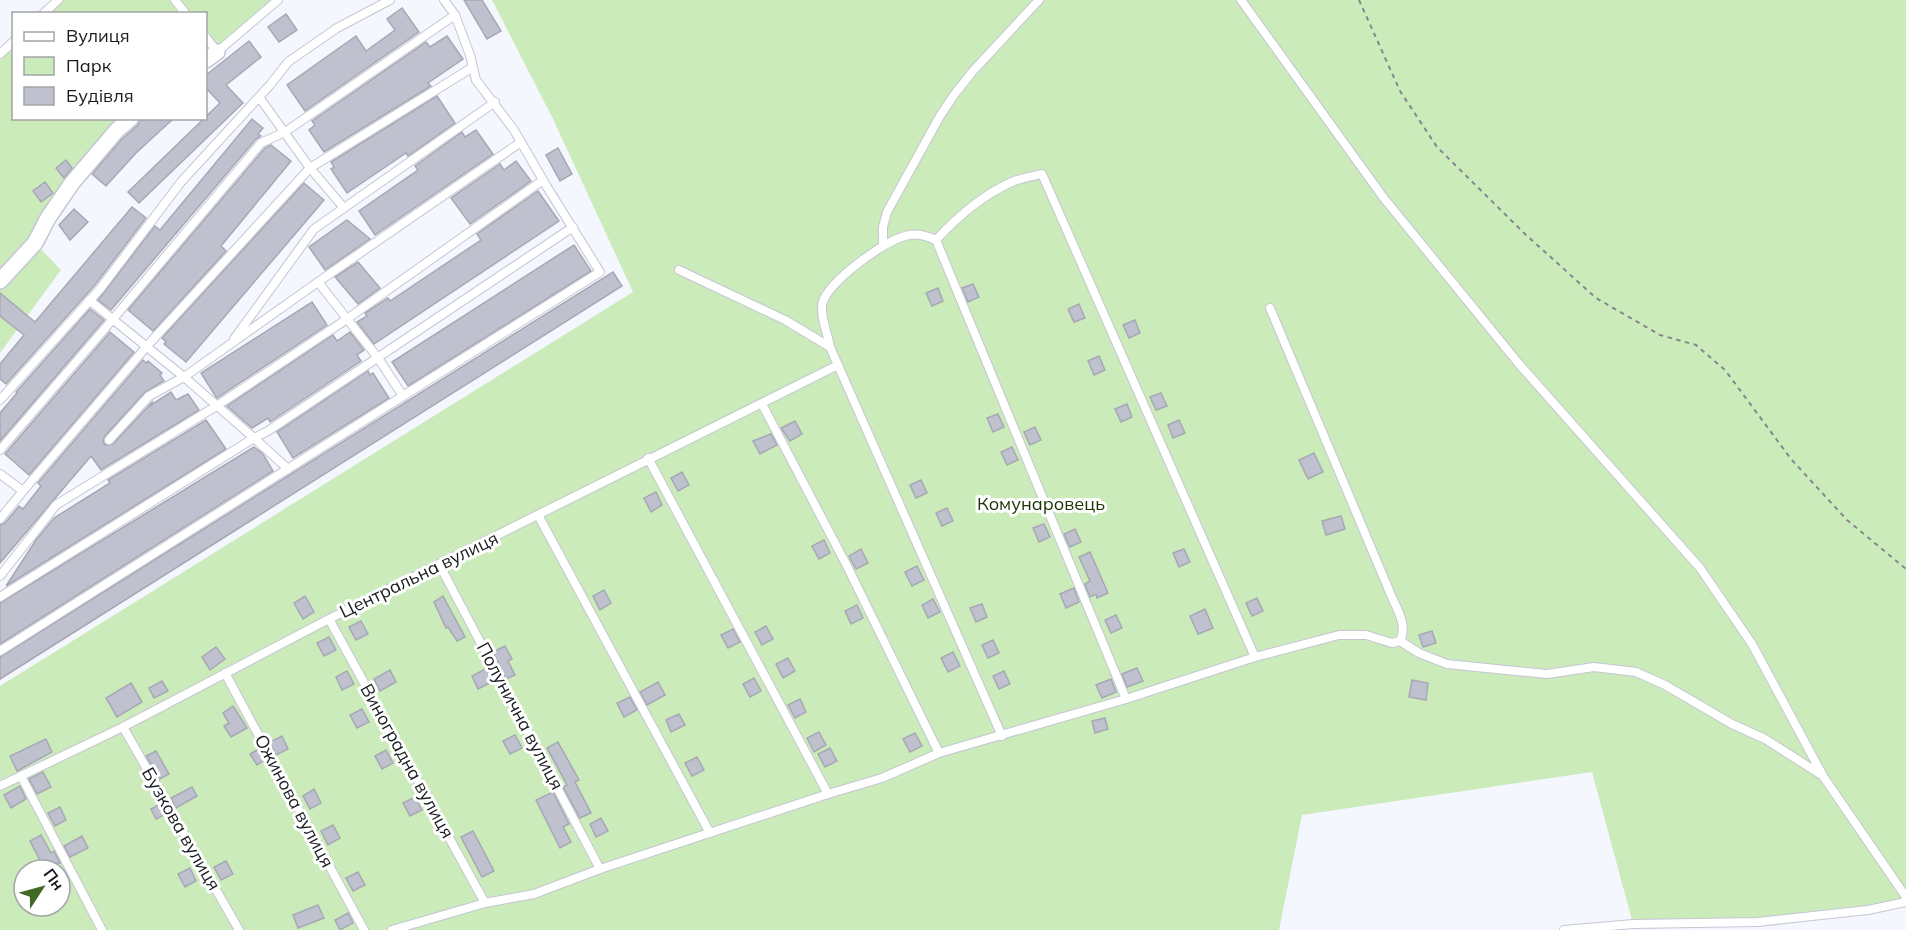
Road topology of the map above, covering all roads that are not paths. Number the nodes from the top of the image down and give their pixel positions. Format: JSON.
{"nodes":[{"id":1,"x":58,"y":0,"type":"edge"},
{"id":2,"x":175,"y":0,"type":"edge"},
{"id":3,"x":278,"y":0,"type":"edge"},
{"id":4,"x":390,"y":0,"type":"edge"},
{"id":5,"x":444,"y":0,"type":"edge"},
{"id":6,"x":1039,"y":0,"type":"edge"},
{"id":7,"x":1241,"y":0,"type":"edge"},
{"id":8,"x":45,"y":12,"type":"edge"},
{"id":9,"x":184,"y":12,"type":"edge"},
{"id":10,"x":455,"y":15,"type":"junction"},
{"id":11,"x":207,"y":41,"type":"edge"},
{"id":12,"x":12,"y":43,"type":"edge"},
{"id":13,"x":0,"y":54,"type":"edge"},
{"id":14,"x":211,"y":56,"type":"edge"},
{"id":15,"x":473,"y":67,"type":"junction"},
{"id":16,"x":259,"y":97,"type":"junction"},
{"id":17,"x":495,"y":102,"type":"junction"},
{"id":18,"x":129,"y":120,"type":"edge"},
{"id":19,"x":285,"y":132,"type":"junction"},
{"id":20,"x":521,"y":141,"type":"junction"},
{"id":21,"x":310,"y":168,"type":"junction"},
{"id":22,"x":543,"y":180,"type":"junction"},
{"id":23,"x":344,"y":208,"type":"junction"},
{"id":24,"x":573,"y":227,"type":"junction"},
{"id":25,"x":936,"y":240,"type":"junction"},
{"id":26,"x":883,"y":246,"type":"junction"},
{"id":27,"x":679,"y":270,"type":"dead end"},
{"id":28,"x":0,"y":281,"type":"edge"},
{"id":29,"x":318,"y":282,"type":"junction"},
{"id":30,"x":89,"y":300,"type":"junction"},
{"id":31,"x":1270,"y":308,"type":"dead end"},
{"id":32,"x":113,"y":319,"type":"junction"},
{"id":33,"x":347,"y":319,"type":"junction"},
{"id":34,"x":230,"y":345,"type":"junction"},
{"id":35,"x":147,"y":346,"type":"junction"},
{"id":36,"x":830,"y":347,"type":"junction"},
{"id":37,"x":378,"y":358,"type":"junction"},
{"id":38,"x":838,"y":365,"type":"junction"},
{"id":39,"x":184,"y":376,"type":"junction"},
{"id":40,"x":404,"y":396,"type":"junction"},
{"id":41,"x":0,"y":400,"type":"edge"},
{"id":42,"x":762,"y":404,"type":"junction"},
{"id":43,"x":218,"y":405,"type":"junction"},
{"id":44,"x":254,"y":438,"type":"junction"},
{"id":45,"x":109,"y":440,"type":"dead end"},
{"id":46,"x":0,"y":450,"type":"edge"},
{"id":47,"x":648,"y":458,"type":"junction"},
{"id":48,"x":288,"y":469,"type":"junction"},
{"id":49,"x":0,"y":474,"type":"edge"},
{"id":50,"x":23,"y":491,"type":"junction"},
{"id":51,"x":538,"y":515,"type":"junction"},
{"id":52,"x":0,"y":519,"type":"edge"},
{"id":53,"x":439,"y":564,"type":"junction"},
{"id":54,"x":0,"y":576,"type":"edge"},
{"id":55,"x":0,"y":597,"type":"edge"},
{"id":56,"x":329,"y":619,"type":"junction"},
{"id":57,"x":1400,"y":641,"type":"junction"},
{"id":58,"x":0,"y":651,"type":"edge"},
{"id":59,"x":1255,"y":657,"type":"junction"},
{"id":60,"x":225,"y":673,"type":"junction"},
{"id":61,"x":1126,"y":699,"type":"junction"},
{"id":62,"x":123,"y":727,"type":"junction"},
{"id":63,"x":1002,"y":736,"type":"junction"},
{"id":64,"x":939,"y":753,"type":"junction"},
{"id":65,"x":21,"y":776,"type":"junction"},
{"id":66,"x":1823,"y":776,"type":"junction"},
{"id":67,"x":0,"y":786,"type":"edge"},
{"id":68,"x":828,"y":794,"type":"junction"},
{"id":69,"x":710,"y":833,"type":"junction"},
{"id":70,"x":600,"y":869,"type":"junction"},
{"id":71,"x":1906,"y":897,"type":"edge"},
{"id":72,"x":1906,"y":902,"type":"edge"},
{"id":73,"x":485,"y":903,"type":"junction"},
{"id":74,"x":102,"y":930,"type":"edge"},
{"id":75,"x":239,"y":930,"type":"edge"},
{"id":76,"x":364,"y":930,"type":"edge"},
{"id":77,"x":392,"y":930,"type":"edge"},
{"id":78,"x":1564,"y":930,"type":"edge"}],
"edges":[{"from":1,"to":8,"type":"lane"},
{"from":2,"to":9,"type":"lane"},
{"from":3,"to":14,"type":"lane"},
{"from":4,"to":16,"type":"lane"},
{"from":5,"to":10,"type":"lane"},
{"from":6,"to":26,"type":"lane"},
{"from":7,"to":66,"type":"lane"},
{"from":10,"to":15,"type":"lane"},
{"from":10,"to":19,"type":"lane"},
{"from":11,"to":14,"type":"lane"},
{"from":12,"to":13,"type":"lane"},
{"from":15,"to":17,"type":"lane"},
{"from":15,"to":21,"type":"lane"},
{"from":16,"to":19,"type":"lane"},
{"from":16,"to":30,"type":"lane"},
{"from":17,"to":20,"type":"lane"},
{"from":17,"to":23,"type":"lane"},
{"from":18,"to":28,"type":"street"},
{"from":19,"to":21,"type":"lane"},
{"from":19,"to":32,"type":"lane"},
{"from":20,"to":22,"type":"lane"},
{"from":20,"to":29,"type":"lane"},
{"from":21,"to":23,"type":"lane"},
{"from":21,"to":35,"type":"lane"},
{"from":22,"to":24,"type":"lane"},
{"from":22,"to":33,"type":"lane"},
{"from":23,"to":34,"type":"lane"},
{"from":24,"to":37,"type":"lane"},
{"from":24,"to":40,"type":"lane"},
{"from":25,"to":26,"type":"lane"},
{"from":25,"to":59,"type":"lane"},
{"from":25,"to":61,"type":"lane"},
{"from":26,"to":36,"type":"lane"},
{"from":27,"to":36,"type":"lane"},
{"from":29,"to":33,"type":"lane"},
{"from":29,"to":34,"type":"lane"},
{"from":30,"to":32,"type":"lane"},
{"from":30,"to":41,"type":"lane"},
{"from":31,"to":57,"type":"lane"},
{"from":32,"to":35,"type":"lane"},
{"from":32,"to":46,"type":"lane"},
{"from":33,"to":37,"type":"lane"},
{"from":33,"to":43,"type":"lane"},
{"from":34,"to":39,"type":"lane"},
{"from":35,"to":39,"type":"lane"},
{"from":35,"to":50,"type":"lane"},
{"from":36,"to":38,"type":"lane"},
{"from":37,"to":40,"type":"lane"},
{"from":37,"to":44,"type":"lane"},
{"from":38,"to":42,"type":"lane","name":"Центральна вулиця"},
{"from":38,"to":63,"type":"lane"},
{"from":39,"to":43,"type":"lane"},
{"from":39,"to":45,"type":"lane"},
{"from":40,"to":48,"type":"lane"},
{"from":42,"to":47,"type":"lane","name":"Центральна вулиця"},
{"from":42,"to":64,"type":"lane"},
{"from":43,"to":44,"type":"lane"},
{"from":43,"to":54,"type":"lane"},
{"from":44,"to":48,"type":"lane"},
{"from":44,"to":55,"type":"lane"},
{"from":47,"to":51,"type":"lane","name":"Центральна вулиця"},
{"from":47,"to":68,"type":"lane"},
{"from":48,"to":58,"type":"lane"},
{"from":49,"to":50,"type":"lane"},
{"from":50,"to":52,"type":"lane"},
{"from":51,"to":53,"type":"lane","name":"Центральна вулиця"},
{"from":51,"to":69,"type":"lane"},
{"from":53,"to":56,"type":"lane","name":"Центральна вулиця"},
{"from":53,"to":70,"type":"lane","name":"Полунична вулиця"},
{"from":56,"to":60,"type":"lane","name":"Центральна вулиця"},
{"from":56,"to":73,"type":"lane","name":"Виноградна вулиця"},
{"from":57,"to":59,"type":"lane"},
{"from":57,"to":66,"type":"lane"},
{"from":59,"to":61,"type":"lane"},
{"from":60,"to":62,"type":"lane","name":"Центральна вулиця"},
{"from":60,"to":76,"type":"lane","name":"Ожинова вулиця"},
{"from":61,"to":63,"type":"lane"},
{"from":62,"to":65,"type":"lane","name":"Центральна вулиця"},
{"from":62,"to":75,"type":"lane","name":"Бузкова вулиця"},
{"from":63,"to":64,"type":"lane"},
{"from":64,"to":68,"type":"lane"},
{"from":65,"to":67,"type":"lane","name":"Центральна вулиця"},
{"from":65,"to":74,"type":"lane"},
{"from":66,"to":71,"type":"lane"},
{"from":68,"to":69,"type":"lane"},
{"from":69,"to":70,"type":"lane"},
{"from":70,"to":73,"type":"lane"},
{"from":72,"to":78,"type":"lane"},
{"from":73,"to":77,"type":"lane"}]}
